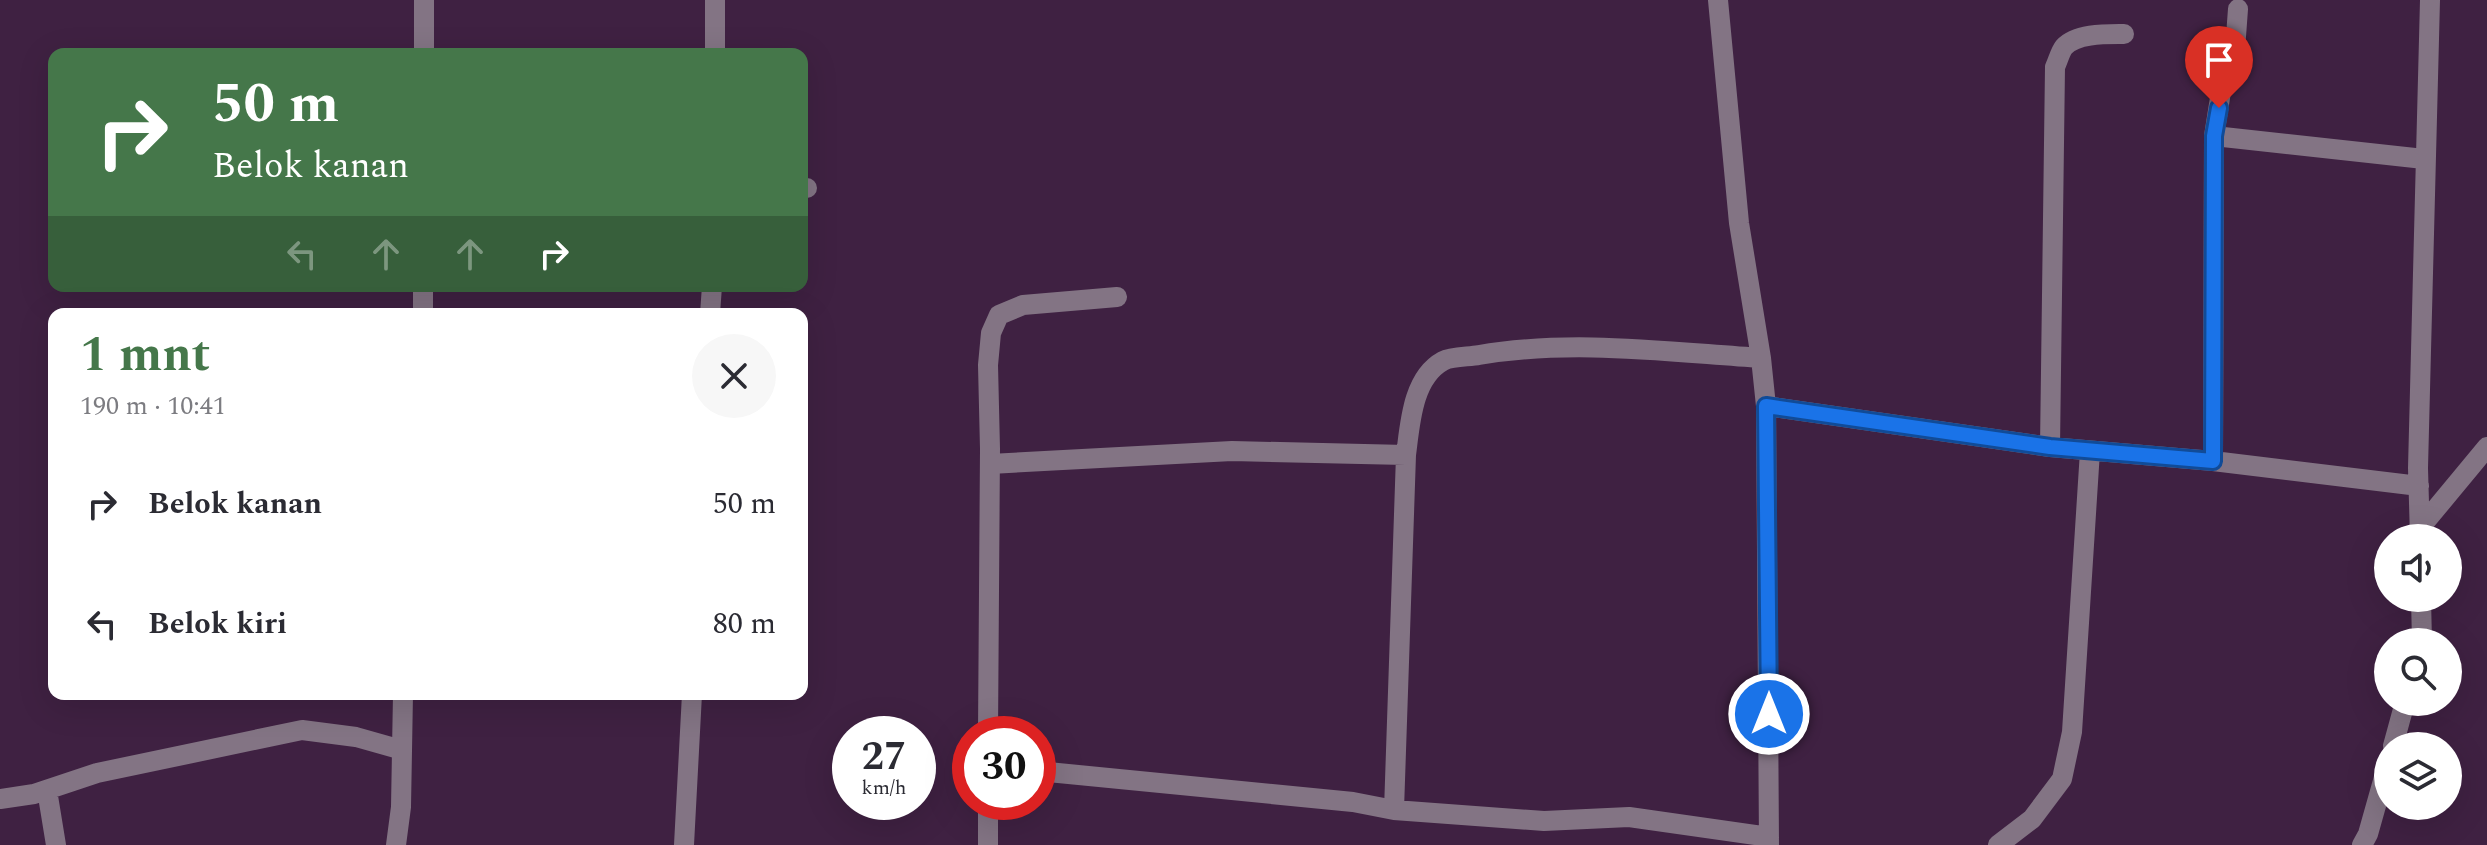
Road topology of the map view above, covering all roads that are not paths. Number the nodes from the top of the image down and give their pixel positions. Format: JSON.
{"nodes":[{"id":1,"x":424,"y":0,"type":"edge"},
{"id":2,"x":715,"y":0,"type":"edge"},
{"id":3,"x":1718,"y":0,"type":"edge"},
{"id":4,"x":2430,"y":0,"type":"edge"},
{"id":5,"x":2238,"y":9,"type":"dead end"},
{"id":6,"x":2124,"y":34,"type":"dead end"},
{"id":7,"x":424,"y":48,"type":"edge"},
{"id":8,"x":715,"y":48,"type":"edge"},
{"id":9,"x":2214,"y":136,"type":"junction"},
{"id":10,"x":2424,"y":159,"type":"junction"},
{"id":11,"x":1117,"y":297,"type":"dead end"},
{"id":12,"x":1761,"y":358,"type":"junction"},
{"id":13,"x":1766,"y":406,"type":"junction"},
{"id":14,"x":2050,"y":447,"type":"junction"},
{"id":15,"x":2487,"y":447,"type":"edge"},
{"id":16,"x":2090,"y":451,"type":"junction"},
{"id":17,"x":1406,"y":455,"type":"junction"},
{"id":18,"x":2213,"y":461,"type":"junction"},
{"id":19,"x":990,"y":464,"type":"junction"},
{"id":20,"x":2419,"y":486,"type":"junction"},
{"id":21,"x":2420,"y":524,"type":"edge"},
{"id":22,"x":2427,"y":524,"type":"edge"},
{"id":23,"x":403,"y":700,"type":"edge"},
{"id":24,"x":692,"y":700,"type":"edge"},
{"id":25,"x":988,"y":716,"type":"edge"},
{"id":26,"x":402,"y":750,"type":"junction"},
{"id":27,"x":1056,"y":773,"type":"edge"},
{"id":28,"x":47,"y":790,"type":"junction"},
{"id":29,"x":0,"y":799,"type":"edge"},
{"id":30,"x":1394,"y":810,"type":"junction"},
{"id":31,"x":2374,"y":813,"type":"edge"},
{"id":32,"x":988,"y":820,"type":"edge"},
{"id":33,"x":1769,"y":841,"type":"edge"},
{"id":34,"x":56,"y":845,"type":"edge"},
{"id":35,"x":396,"y":845,"type":"edge"},
{"id":36,"x":684,"y":845,"type":"edge"},
{"id":37,"x":988,"y":845,"type":"edge"},
{"id":38,"x":1998,"y":845,"type":"edge"},
{"id":39,"x":2362,"y":845,"type":"edge"}],
"edges":[{"from":1,"to":7,"type":"street"},
{"from":2,"to":8,"type":"street"},
{"from":3,"to":12,"type":"street"},
{"from":4,"to":10,"type":"street"},
{"from":5,"to":9,"type":"street"},
{"from":6,"to":14,"type":"street"},
{"from":9,"to":10,"type":"street"},
{"from":9,"to":18,"type":"street"},
{"from":10,"to":20,"type":"street"},
{"from":11,"to":19,"type":"street"},
{"from":12,"to":13,"type":"street"},
{"from":12,"to":17,"type":"street"},
{"from":13,"to":14,"type":"street"},
{"from":13,"to":33,"type":"street"},
{"from":14,"to":16,"type":"street"},
{"from":15,"to":22,"type":"street"},
{"from":16,"to":18,"type":"street"},
{"from":16,"to":38,"type":"street"},
{"from":17,"to":19,"type":"street"},
{"from":17,"to":30,"type":"street"},
{"from":18,"to":20,"type":"street"},
{"from":19,"to":25,"type":"street"},
{"from":20,"to":21,"type":"street"},
{"from":23,"to":26,"type":"street"},
{"from":24,"to":36,"type":"street"},
{"from":26,"to":28,"type":"street"},
{"from":26,"to":35,"type":"street"},
{"from":27,"to":30,"type":"street"},
{"from":28,"to":29,"type":"street"},
{"from":28,"to":34,"type":"street"},
{"from":30,"to":33,"type":"street"},
{"from":31,"to":39,"type":"street"},
{"from":32,"to":37,"type":"street"}]}
